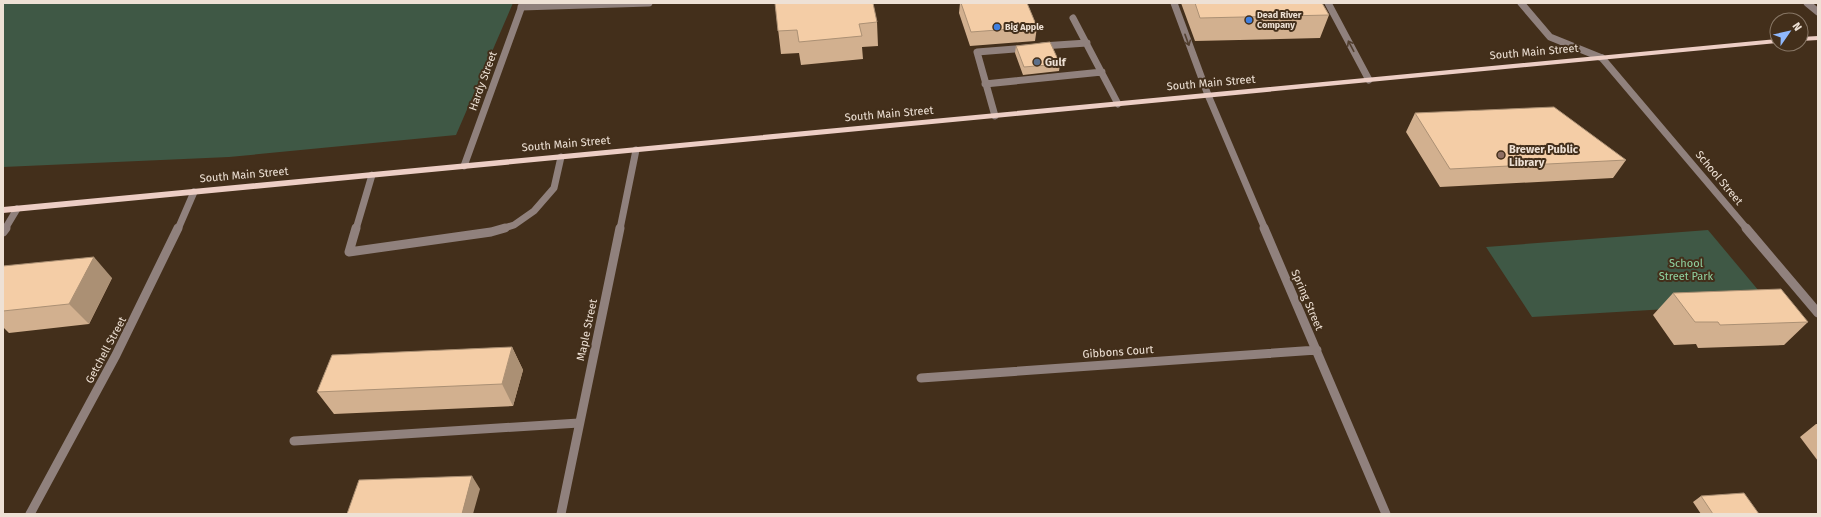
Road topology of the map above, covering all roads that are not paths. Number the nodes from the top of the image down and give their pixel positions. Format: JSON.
{"nodes":[{"id":1,"x":649,"y":3,"type":"edge"},
{"id":2,"x":1174,"y":3,"type":"edge"},
{"id":3,"x":1328,"y":3,"type":"edge"},
{"id":4,"x":1521,"y":3,"type":"edge"},
{"id":5,"x":1807,"y":3,"type":"edge"},
{"id":6,"x":522,"y":5,"type":"edge"},
{"id":7,"x":1818,"y":12,"type":"edge"},
{"id":8,"x":1073,"y":18,"type":"dead end"},
{"id":9,"x":1769,"y":42,"type":"edge"},
{"id":10,"x":1087,"y":43,"type":"junction"},
{"id":11,"x":1602,"y":58,"type":"junction"},
{"id":12,"x":1102,"y":72,"type":"junction"},
{"id":13,"x":1370,"y":80,"type":"junction"},
{"id":14,"x":985,"y":84,"type":"junction"},
{"id":15,"x":1208,"y":95,"type":"junction"},
{"id":16,"x":1118,"y":104,"type":"junction"},
{"id":17,"x":994,"y":116,"type":"junction"},
{"id":18,"x":636,"y":150,"type":"junction"},
{"id":19,"x":561,"y":157,"type":"junction"},
{"id":20,"x":464,"y":166,"type":"junction"},
{"id":21,"x":372,"y":175,"type":"junction"},
{"id":22,"x":194,"y":192,"type":"junction"},
{"id":23,"x":17,"y":209,"type":"junction"},
{"id":24,"x":3,"y":210,"type":"edge"},
{"id":25,"x":3,"y":232,"type":"edge"},
{"id":26,"x":1818,"y":313,"type":"edge"},
{"id":27,"x":1317,"y":350,"type":"junction"},
{"id":28,"x":921,"y":378,"type":"dead end"},
{"id":29,"x":579,"y":423,"type":"junction"},
{"id":30,"x":294,"y":441,"type":"dead end"},
{"id":31,"x":30,"y":514,"type":"edge"},
{"id":32,"x":561,"y":514,"type":"edge"},
{"id":33,"x":1386,"y":514,"type":"edge"}],
"edges":[{"from":1,"to":6,"type":"street"},
{"from":2,"to":15,"type":"street","name":"Spring Street","one_way":true},
{"from":13,"to":3,"type":"street","one_way":true},
{"from":4,"to":11,"type":"street"},
{"from":5,"to":7,"type":"street"},
{"from":6,"to":20,"type":"street","name":"Hardy Street"},
{"from":8,"to":10,"type":"street"},
{"from":9,"to":11,"type":"main road","name":"South Main Street"},
{"from":10,"to":12,"type":"street"},
{"from":10,"to":14,"type":"street"},
{"from":11,"to":13,"type":"main road","name":"South Main Street"},
{"from":11,"to":26,"type":"street","name":"School Street"},
{"from":12,"to":14,"type":"street"},
{"from":12,"to":16,"type":"street"},
{"from":13,"to":15,"type":"main road","name":"South Main Street"},
{"from":14,"to":17,"type":"street"},
{"from":15,"to":16,"type":"main road","name":"South Main Street"},
{"from":15,"to":27,"type":"street","name":"Spring Street"},
{"from":16,"to":17,"type":"main road","name":"South Main Street"},
{"from":17,"to":18,"type":"main road","name":"South Main Street"},
{"from":18,"to":19,"type":"main road","name":"South Main Street"},
{"from":18,"to":29,"type":"street","name":"Maple Street"},
{"from":19,"to":20,"type":"main road","name":"South Main Street"},
{"from":19,"to":21,"type":"street"},
{"from":20,"to":21,"type":"main road","name":"South Main Street"},
{"from":21,"to":22,"type":"main road","name":"South Main Street"},
{"from":22,"to":23,"type":"main road","name":"South Main Street"},
{"from":22,"to":31,"type":"street","name":"Getchell Street"},
{"from":23,"to":24,"type":"main road","name":"South Main Street"},
{"from":23,"to":25,"type":"street"},
{"from":27,"to":28,"type":"street","name":"Gibbons Court"},
{"from":27,"to":33,"type":"street","name":"Spring Street"},
{"from":29,"to":30,"type":"street"},
{"from":29,"to":32,"type":"street","name":"Maple Street"}]}
